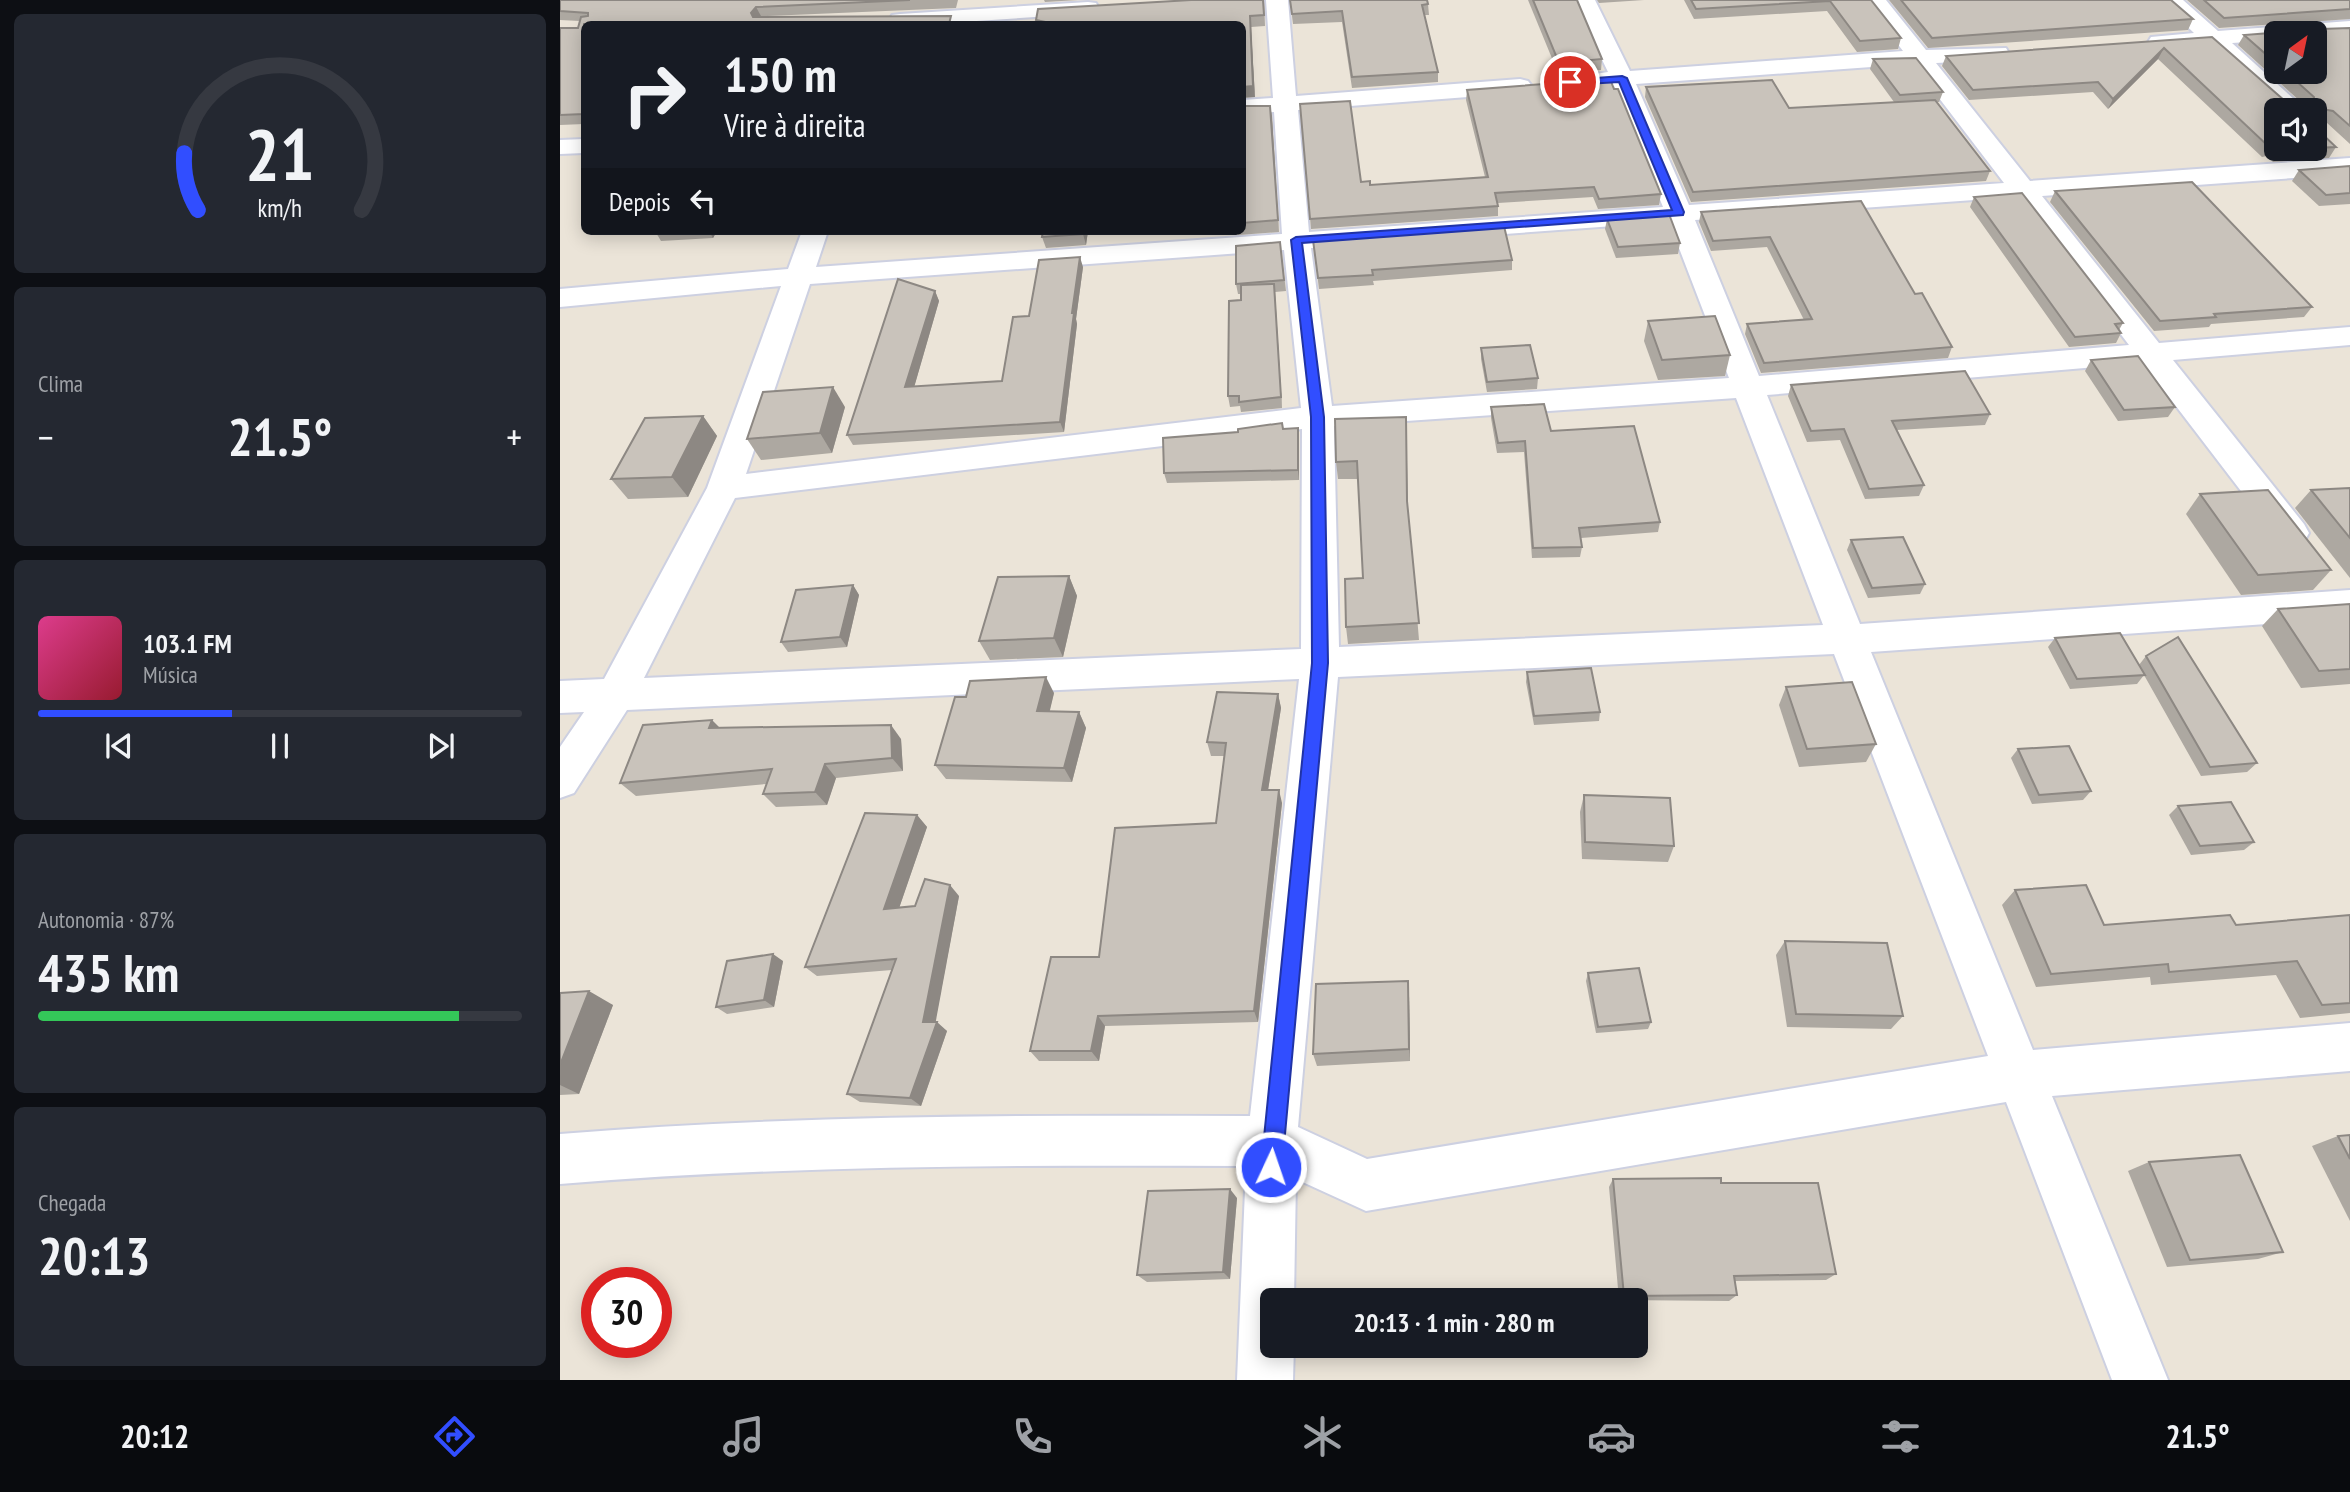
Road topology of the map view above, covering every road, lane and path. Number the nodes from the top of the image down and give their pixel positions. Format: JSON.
{"nodes":[{"id":1,"x":1277,"y":0,"type":"edge"},
{"id":2,"x":1584,"y":0,"type":"edge"},
{"id":3,"x":1875,"y":0,"type":"edge"},
{"id":4,"x":2170,"y":0,"type":"edge"},
{"id":5,"x":1113,"y":7,"type":"edge"},
{"id":6,"x":885,"y":15,"type":"edge"},
{"id":7,"x":2350,"y":28,"type":"edge"},
{"id":8,"x":2214,"y":38,"type":"junction"},
{"id":9,"x":2130,"y":44,"type":"edge"},
{"id":10,"x":2019,"y":52,"type":"edge"},
{"id":11,"x":1921,"y":58,"type":"junction"},
{"id":12,"x":1622,"y":78,"type":"junction"},
{"id":13,"x":1568,"y":83,"type":"edge"},
{"id":14,"x":1541,"y":85,"type":"edge"},
{"id":15,"x":2281,"y":98,"type":"edge"},
{"id":16,"x":1284,"y":105,"type":"junction"},
{"id":17,"x":1246,"y":107,"type":"edge"},
{"id":18,"x":581,"y":146,"type":"edge"},
{"id":19,"x":560,"y":148,"type":"edge"},
{"id":20,"x":2350,"y":166,"type":"edge"},
{"id":21,"x":2025,"y":189,"type":"junction"},
{"id":22,"x":1679,"y":212,"type":"junction"},
{"id":23,"x":814,"y":235,"type":"edge"},
{"id":24,"x":1296,"y":240,"type":"junction"},
{"id":25,"x":801,"y":276,"type":"junction"},
{"id":26,"x":560,"y":298,"type":"edge"},
{"id":27,"x":2350,"y":337,"type":"edge"},
{"id":28,"x":2151,"y":353,"type":"junction"},
{"id":29,"x":1746,"y":387,"type":"junction"},
{"id":30,"x":1318,"y":417,"type":"junction"},
{"id":31,"x":724,"y":488,"type":"junction"},
{"id":32,"x":2349,"y":605,"type":"edge"},
{"id":33,"x":1846,"y":639,"type":"junction"},
{"id":34,"x":1320,"y":663,"type":"junction"},
{"id":35,"x":615,"y":696,"type":"junction"},
{"id":36,"x":560,"y":697,"type":"edge"},
{"id":37,"x":560,"y":782,"type":"edge"},
{"id":38,"x":2350,"y":1047,"type":"edge"},
{"id":39,"x":2021,"y":1075,"type":"junction"},
{"id":40,"x":1272,"y":1141,"type":"junction"},
{"id":41,"x":560,"y":1159,"type":"edge"},
{"id":42,"x":1265,"y":1380,"type":"edge"},
{"id":43,"x":2140,"y":1380,"type":"edge"}],
"edges":[{"from":1,"to":16,"type":"street"},
{"from":2,"to":12,"type":"street"},
{"from":3,"to":11,"type":"street"},
{"from":4,"to":8,"type":"street"},
{"from":5,"to":6,"type":"street"},
{"from":7,"to":8,"type":"street"},
{"from":8,"to":9,"type":"street"},
{"from":8,"to":15,"type":"street"},
{"from":10,"to":11,"type":"street"},
{"from":11,"to":12,"type":"street"},
{"from":11,"to":21,"type":"street"},
{"from":12,"to":13,"type":"street"},
{"from":12,"to":22,"type":"street"},
{"from":14,"to":16,"type":"street"},
{"from":16,"to":17,"type":"street"},
{"from":16,"to":24,"type":"street"},
{"from":18,"to":19,"type":"street"},
{"from":20,"to":21,"type":"street"},
{"from":21,"to":22,"type":"street"},
{"from":21,"to":28,"type":"street"},
{"from":22,"to":24,"type":"street"},
{"from":22,"to":29,"type":"street"},
{"from":23,"to":25,"type":"street"},
{"from":24,"to":25,"type":"street"},
{"from":24,"to":30,"type":"street"},
{"from":25,"to":26,"type":"street"},
{"from":25,"to":31,"type":"street"},
{"from":27,"to":28,"type":"street"},
{"from":28,"to":29,"type":"street"},
{"from":28,"to":32,"type":"street"},
{"from":29,"to":30,"type":"street"},
{"from":29,"to":33,"type":"street"},
{"from":30,"to":31,"type":"street"},
{"from":30,"to":34,"type":"street"},
{"from":31,"to":35,"type":"street"},
{"from":32,"to":33,"type":"street"},
{"from":33,"to":34,"type":"street"},
{"from":33,"to":39,"type":"street"},
{"from":34,"to":35,"type":"street"},
{"from":34,"to":40,"type":"street"},
{"from":35,"to":36,"type":"street"},
{"from":35,"to":37,"type":"street"},
{"from":38,"to":39,"type":"street"},
{"from":39,"to":40,"type":"street"},
{"from":39,"to":43,"type":"street"},
{"from":40,"to":41,"type":"street"},
{"from":40,"to":42,"type":"street"}]}
